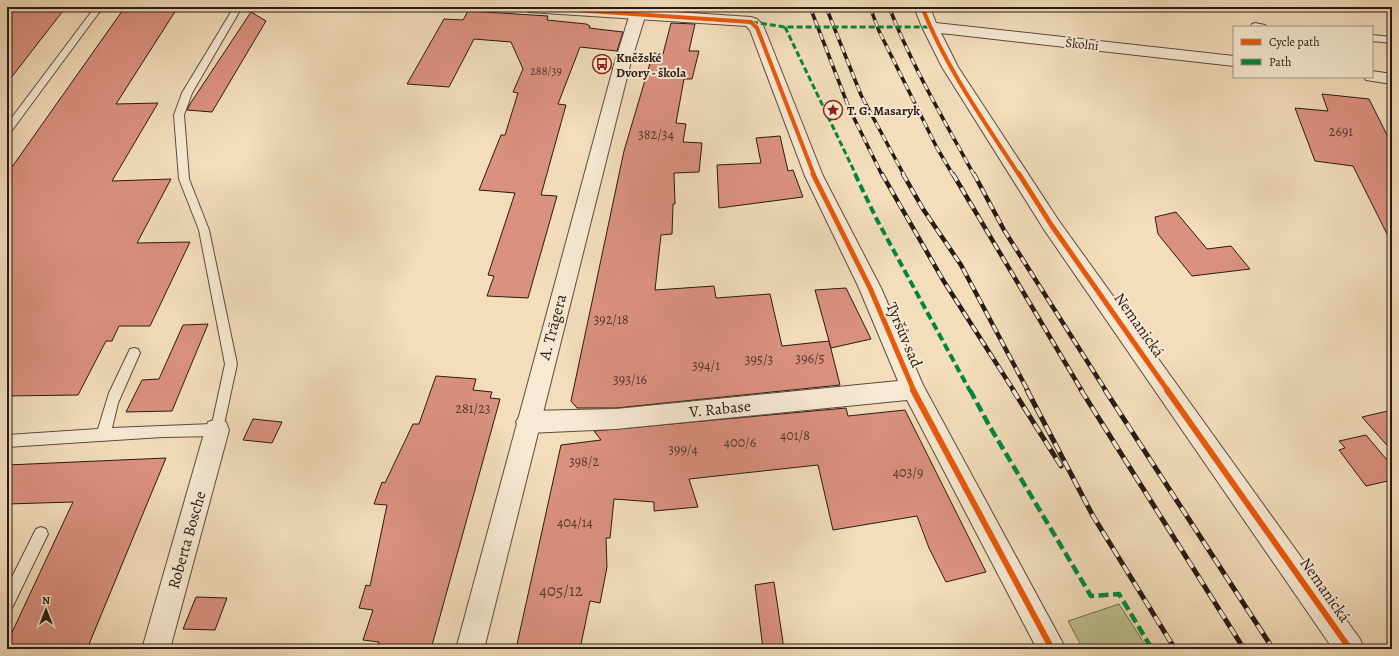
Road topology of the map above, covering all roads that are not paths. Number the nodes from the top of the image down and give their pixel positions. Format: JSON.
{"nodes":[{"id":1,"x":99,"y":7,"type":"edge"},
{"id":2,"x":238,"y":7,"type":"edge"},
{"id":3,"x":529,"y":7,"type":"edge"},
{"id":4,"x":638,"y":11,"type":"edge"},
{"id":5,"x":926,"y":17,"type":"edge"},
{"id":6,"x":1373,"y":38,"type":"edge"},
{"id":7,"x":1392,"y":40,"type":"edge"},
{"id":8,"x":1233,"y":61,"type":"edge"},
{"id":9,"x":1373,"y":76,"type":"edge"},
{"id":10,"x":1392,"y":79,"type":"edge"},
{"id":11,"x":7,"y":132,"type":"edge"},
{"id":12,"x":134,"y":353,"type":"dead end"},
{"id":13,"x":913,"y":389,"type":"junction"},
{"id":14,"x":528,"y":422,"type":"junction"},
{"id":15,"x":217,"y":430,"type":"junction"},
{"id":16,"x":104,"y":435,"type":"junction"},
{"id":17,"x":7,"y":441,"type":"edge"},
{"id":18,"x":41,"y":534,"type":"dead end"},
{"id":19,"x":7,"y":603,"type":"edge"},
{"id":20,"x":156,"y":649,"type":"edge"},
{"id":21,"x":470,"y":649,"type":"edge"},
{"id":22,"x":1052,"y":649,"type":"edge"},
{"id":23,"x":1350,"y":649,"type":"edge"}],
"edges":[{"from":1,"to":11,"type":"lane"},
{"from":2,"to":15,"type":"lane"},
{"from":3,"to":4,"type":"street"},
{"from":4,"to":13,"type":"street","name":"Tyršův sad"},
{"from":4,"to":14,"type":"street","name":"A. Trägera"},
{"from":5,"to":8,"type":"street","name":"Školní"},
{"from":5,"to":23,"type":"street","name":"Nemanická"},
{"from":6,"to":7,"type":"lane"},
{"from":9,"to":10,"type":"street"},
{"from":12,"to":16,"type":"lane"},
{"from":13,"to":14,"type":"street","name":"V. Rabase"},
{"from":13,"to":22,"type":"street","name":"Tyršův sad"},
{"from":14,"to":21,"type":"street","name":"A. Trägera"},
{"from":15,"to":16,"type":"lane"},
{"from":15,"to":20,"type":"street","name":"Roberta Bosche"},
{"from":16,"to":17,"type":"lane"},
{"from":18,"to":19,"type":"lane"}]}
